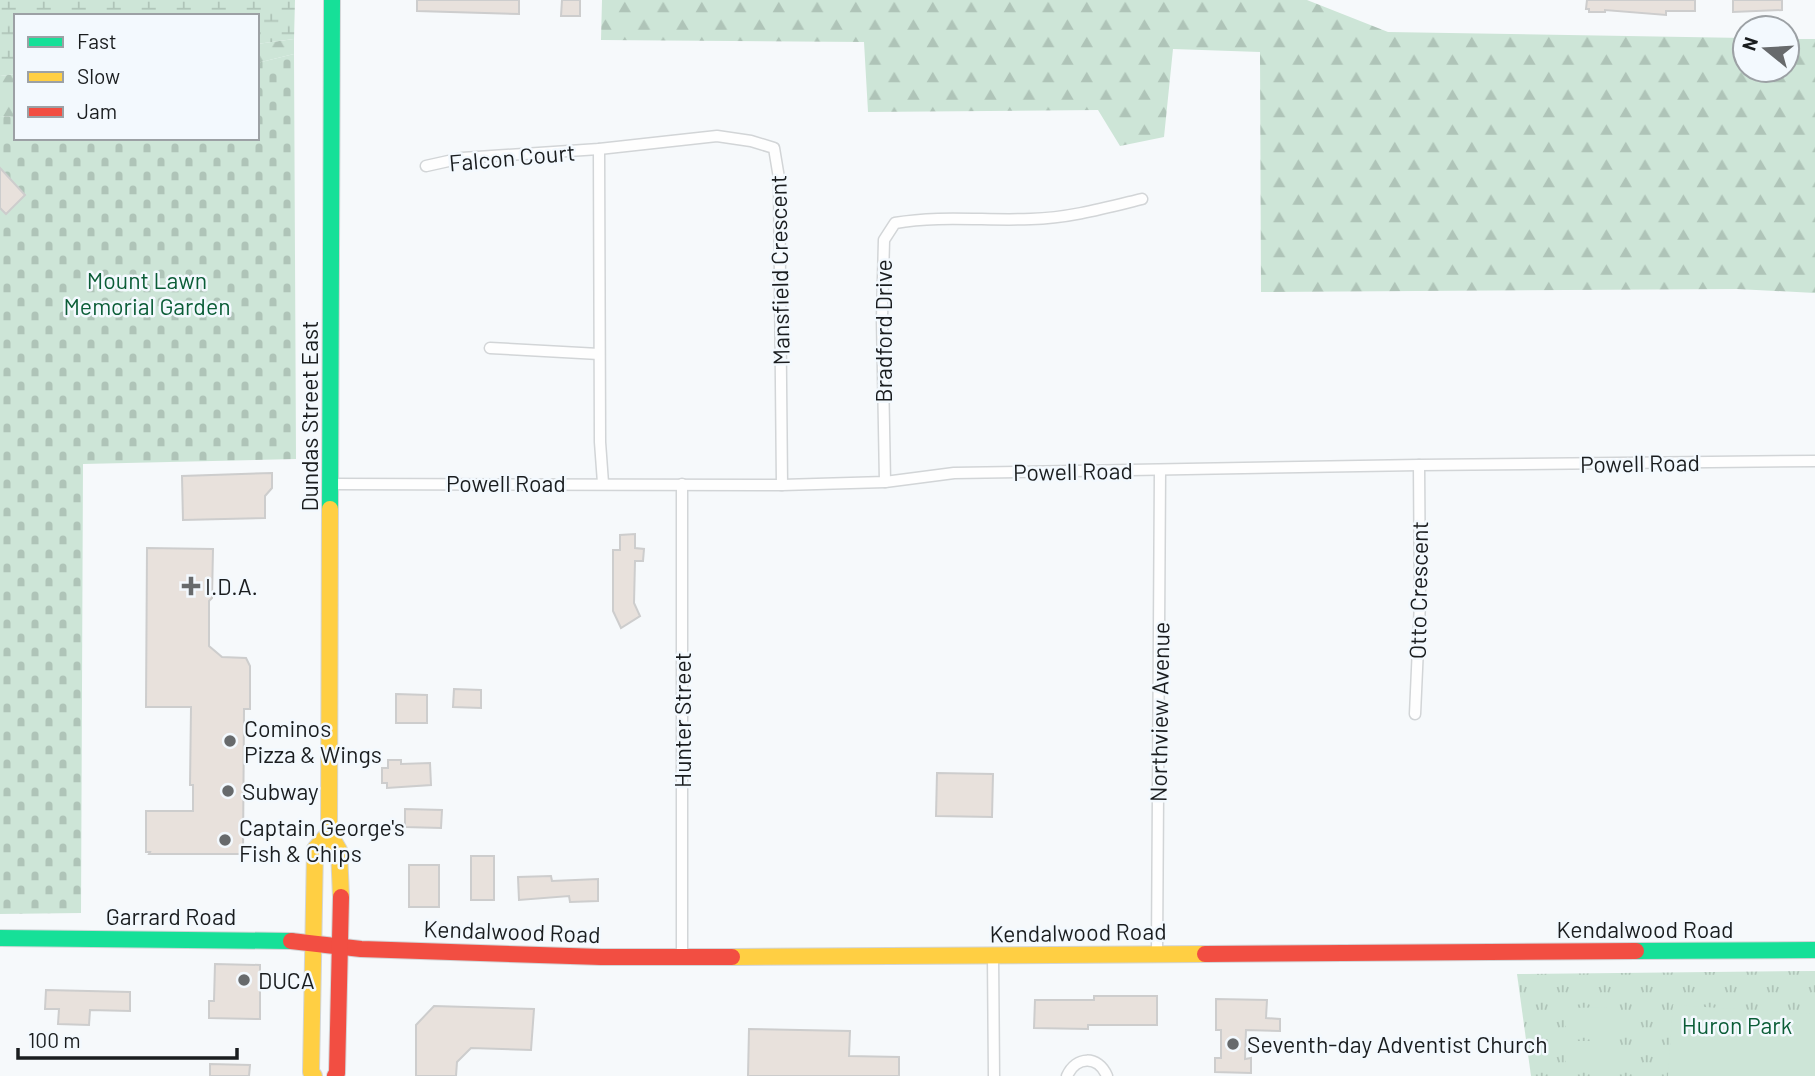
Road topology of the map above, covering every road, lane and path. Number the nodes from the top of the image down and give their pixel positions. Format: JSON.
{"nodes":[{"id":1,"x":332,"y":0,"type":"edge"},
{"id":2,"x":599,"y":149,"type":"junction"},
{"id":3,"x":426,"y":166,"type":"dead end"},
{"id":4,"x":1142,"y":199,"type":"dead end"},
{"id":5,"x":490,"y":348,"type":"dead end"},
{"id":6,"x":599,"y":354,"type":"junction"},
{"id":7,"x":1815,"y":461,"type":"edge"},
{"id":8,"x":1419,"y":465,"type":"junction"},
{"id":9,"x":1160,"y":470,"type":"junction"},
{"id":10,"x":885,"y":482,"type":"junction"},
{"id":11,"x":331,"y":484,"type":"junction"},
{"id":12,"x":603,"y":484,"type":"junction"},
{"id":13,"x":682,"y":484,"type":"junction"},
{"id":14,"x":782,"y":485,"type":"junction"},
{"id":15,"x":1415,"y":714,"type":"dead end"},
{"id":16,"x":329,"y":833,"type":"junction"},
{"id":17,"x":0,"y":938,"type":"edge"},
{"id":18,"x":314,"y":943,"type":"junction"},
{"id":19,"x":341,"y":947,"type":"junction"},
{"id":20,"x":1815,"y":950,"type":"edge"},
{"id":21,"x":1157,"y":954,"type":"junction"},
{"id":22,"x":682,"y":956,"type":"junction"},
{"id":23,"x":993,"y":956,"type":"junction"},
{"id":24,"x":314,"y":1076,"type":"edge"},
{"id":25,"x":335,"y":1076,"type":"edge"},
{"id":26,"x":994,"y":1076,"type":"edge"},
{"id":27,"x":1067,"y":1076,"type":"edge"},
{"id":28,"x":1107,"y":1076,"type":"edge"}],
"edges":[{"from":1,"to":11,"type":"street","name":"Dundas Street East"},
{"from":2,"to":3,"type":"street","name":"Falcon Court"},
{"from":2,"to":6,"type":"street"},
{"from":2,"to":14,"type":"street","name":"Mansfield Crescent"},
{"from":4,"to":10,"type":"street","name":"Bradford Drive"},
{"from":5,"to":6,"type":"street"},
{"from":6,"to":12,"type":"street"},
{"from":7,"to":8,"type":"street","name":"Powell Road"},
{"from":8,"to":9,"type":"street","name":"Powell Road"},
{"from":8,"to":15,"type":"street","name":"Otto Crescent"},
{"from":9,"to":10,"type":"street","name":"Powell Road"},
{"from":9,"to":21,"type":"street","name":"Northview Avenue"},
{"from":10,"to":14,"type":"street","name":"Powell Road"},
{"from":11,"to":12,"type":"street","name":"Powell Road"},
{"from":11,"to":16,"type":"street","name":"Dundas Street East"},
{"from":12,"to":13,"type":"street","name":"Powell Road"},
{"from":13,"to":14,"type":"street","name":"Powell Road"},
{"from":13,"to":22,"type":"street","name":"Hunter Street"},
{"from":16,"to":18,"type":"street","name":"Dundas Street East"},
{"from":16,"to":19,"type":"street","name":"Dundas Street East"},
{"from":17,"to":18,"type":"street","name":"Garrard Road"},
{"from":18,"to":19,"type":"street","name":"Garrard Road"},
{"from":18,"to":24,"type":"street","name":"Dundas Street East"},
{"from":19,"to":22,"type":"street","name":"Kendalwood Road"},
{"from":19,"to":25,"type":"street","name":"Dundas Street East"},
{"from":20,"to":21,"type":"street","name":"Kendalwood Road"},
{"from":21,"to":23,"type":"street","name":"Kendalwood Road"},
{"from":22,"to":23,"type":"street","name":"Kendalwood Road"},
{"from":23,"to":26,"type":"street"},
{"from":27,"to":28,"type":"street"}]}
